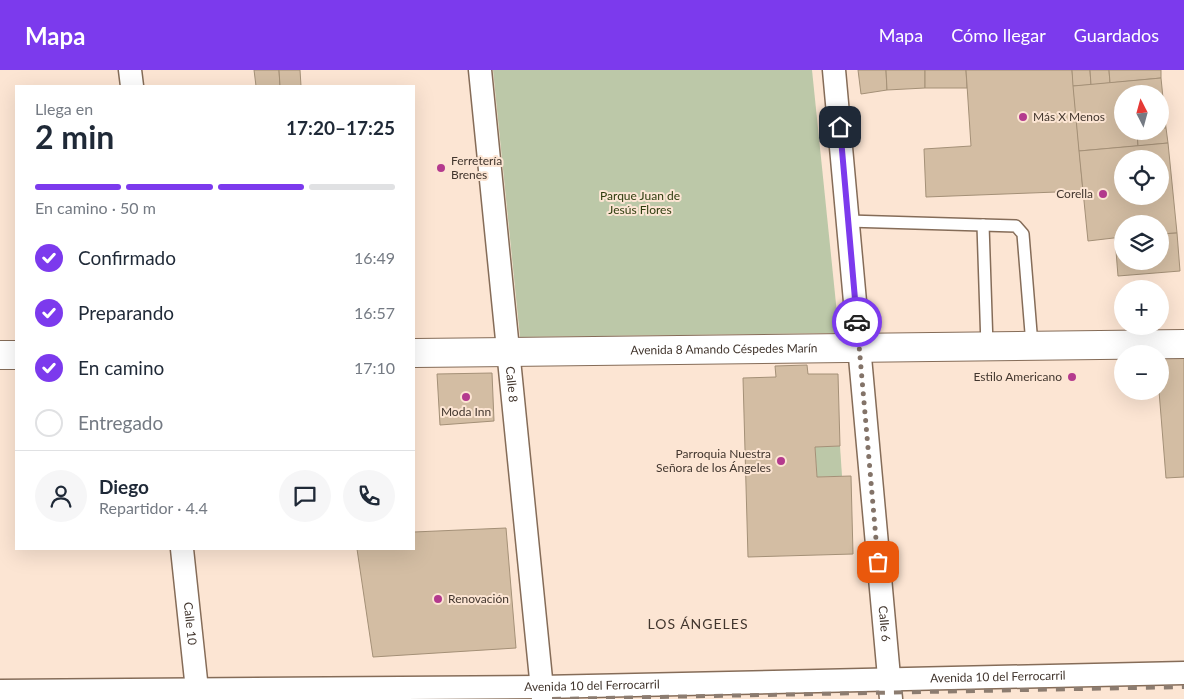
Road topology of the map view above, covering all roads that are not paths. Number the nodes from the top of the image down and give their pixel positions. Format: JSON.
{"nodes":[{"id":1,"x":130,"y":70,"type":"edge"},
{"id":2,"x":480,"y":70,"type":"edge"},
{"id":3,"x":834,"y":70,"type":"edge"},
{"id":4,"x":132,"y":85,"type":"edge"},
{"id":5,"x":848,"y":221,"type":"junction"},
{"id":6,"x":983,"y":225,"type":"junction"},
{"id":7,"x":1184,"y":344,"type":"edge"},
{"id":8,"x":1032,"y":345,"type":"junction"},
{"id":9,"x":987,"y":346,"type":"junction"},
{"id":10,"x":860,"y":347,"type":"junction"},
{"id":11,"x":509,"y":352,"type":"junction"},
{"id":12,"x":415,"y":353,"type":"edge"},
{"id":13,"x":0,"y":355,"type":"edge"},
{"id":14,"x":15,"y":355,"type":"edge"},
{"id":15,"x":182,"y":550,"type":"edge"},
{"id":16,"x":1184,"y":673,"type":"edge"},
{"id":17,"x":890,"y":689,"type":"edge"},
{"id":18,"x":0,"y":691,"type":"edge"},
{"id":19,"x":542,"y":693,"type":"edge"},
{"id":20,"x":198,"y":694,"type":"edge"}],
"edges":[{"from":1,"to":4,"type":"street"},
{"from":2,"to":11,"type":"street","name":"Calle 8"},
{"from":3,"to":5,"type":"street","name":"Calle 6"},
{"from":5,"to":6,"type":"lane"},
{"from":5,"to":10,"type":"street","name":"Calle 6"},
{"from":6,"to":8,"type":"lane"},
{"from":6,"to":9,"type":"lane"},
{"from":7,"to":8,"type":"street","name":"Avenida 8 Amando Céspedes Marín"},
{"from":8,"to":9,"type":"street","name":"Avenida 8 Amando Céspedes Marín"},
{"from":9,"to":10,"type":"street","name":"Avenida 8 Amando Céspedes Marín"},
{"from":10,"to":11,"type":"street","name":"Avenida 8 Amando Céspedes Marín"},
{"from":10,"to":17,"type":"street","name":"Calle 6"},
{"from":11,"to":12,"type":"street","name":"Avenida 8 Amando Céspedes Marín"},
{"from":11,"to":19,"type":"street","name":"Calle 8"},
{"from":13,"to":14,"type":"street"},
{"from":15,"to":20,"type":"street","name":"Calle 10"},
{"from":16,"to":17,"type":"street","name":"Avenida 10 del Ferrocarril"},
{"from":17,"to":19,"type":"street","name":"Avenida 10 del Ferrocarril"},
{"from":18,"to":20,"type":"street","name":"Avenida 10 del Ferrocarril"},
{"from":19,"to":20,"type":"street","name":"Avenida 10 del Ferrocarril"}]}
